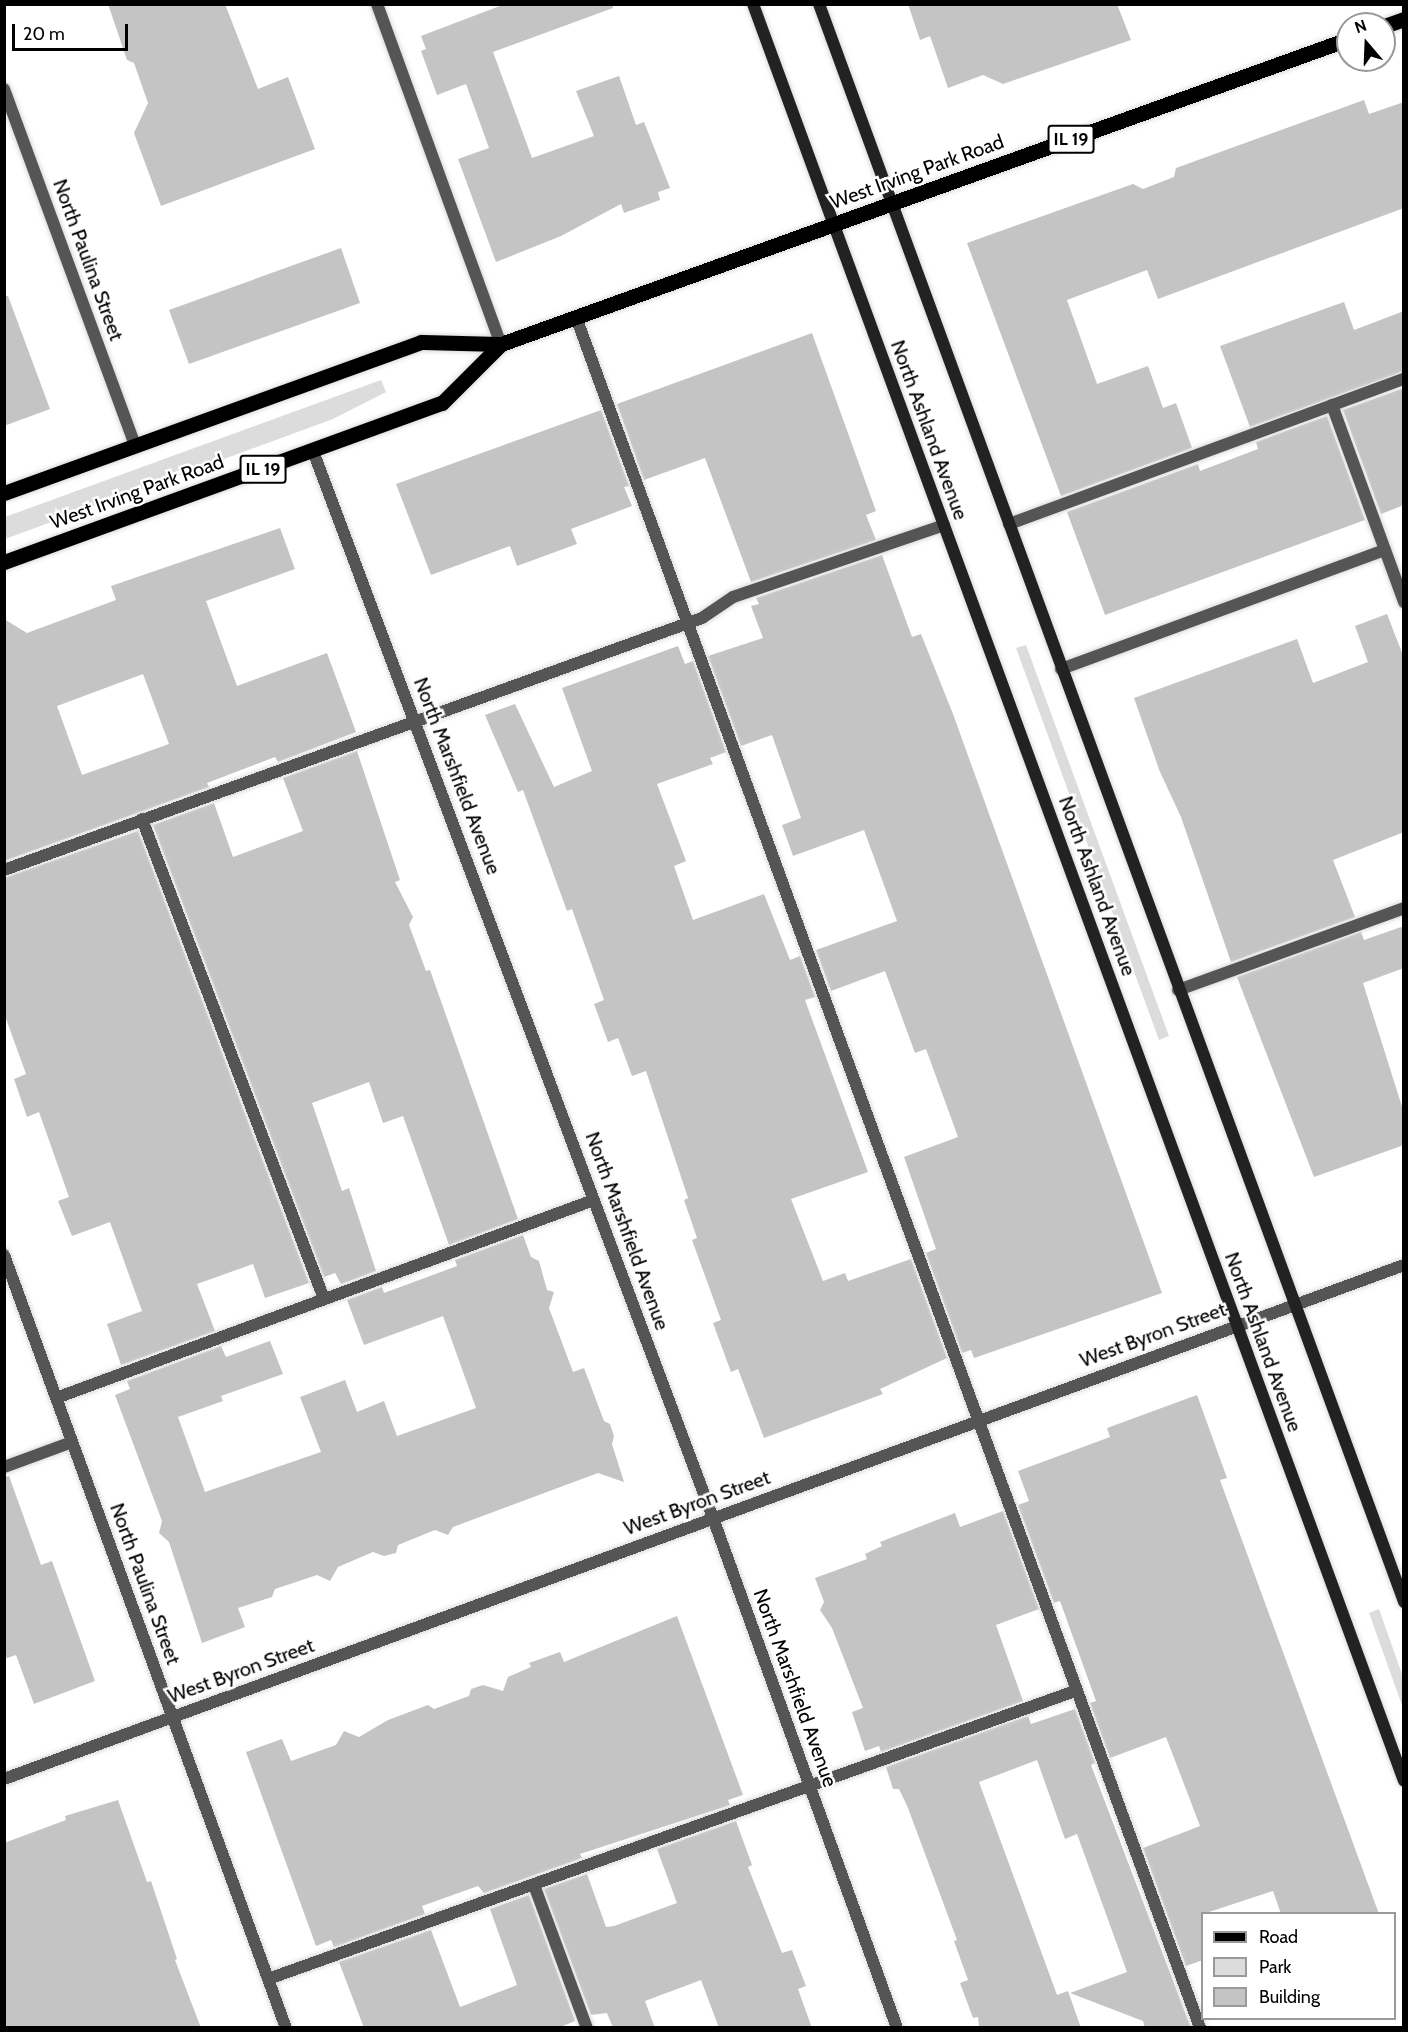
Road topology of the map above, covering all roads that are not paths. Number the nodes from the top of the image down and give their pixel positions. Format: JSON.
{"nodes":[{"id":1,"x":377,"y":4,"type":"edge"},
{"id":2,"x":753,"y":4,"type":"edge"},
{"id":3,"x":819,"y":4,"type":"edge"},
{"id":4,"x":1336,"y":43,"type":"edge"},
{"id":5,"x":4,"y":89,"type":"edge"},
{"id":6,"x":891,"y":204,"type":"junction"},
{"id":7,"x":833,"y":224,"type":"junction"},
{"id":8,"x":576,"y":317,"type":"junction"},
{"id":9,"x":501,"y":344,"type":"junction"},
{"id":10,"x":1404,"y":379,"type":"edge"},
{"id":11,"x":1332,"y":405,"type":"junction"},
{"id":12,"x":135,"y":445,"type":"junction"},
{"id":13,"x":313,"y":451,"type":"junction"},
{"id":14,"x":4,"y":493,"type":"edge"},
{"id":15,"x":1008,"y":524,"type":"junction"},
{"id":16,"x":944,"y":525,"type":"junction"},
{"id":17,"x":1384,"y":550,"type":"junction"},
{"id":18,"x":4,"y":562,"type":"edge"},
{"id":19,"x":1404,"y":602,"type":"edge"},
{"id":20,"x":684,"y":621,"type":"junction"},
{"id":21,"x":1061,"y":669,"type":"junction"},
{"id":22,"x":416,"y":719,"type":"junction"},
{"id":23,"x":142,"y":819,"type":"junction"},
{"id":24,"x":4,"y":870,"type":"edge"},
{"id":25,"x":1404,"y":908,"type":"edge"},
{"id":26,"x":1178,"y":990,"type":"junction"},
{"id":27,"x":594,"y":1200,"type":"junction"},
{"id":28,"x":4,"y":1255,"type":"edge"},
{"id":29,"x":1404,"y":1264,"type":"edge"},
{"id":30,"x":324,"y":1299,"type":"junction"},
{"id":31,"x":1295,"y":1305,"type":"junction"},
{"id":32,"x":1236,"y":1326,"type":"junction"},
{"id":33,"x":56,"y":1398,"type":"junction"},
{"id":34,"x":975,"y":1421,"type":"junction"},
{"id":35,"x":72,"y":1442,"type":"junction"},
{"id":36,"x":4,"y":1467,"type":"edge"},
{"id":37,"x":713,"y":1518,"type":"junction"},
{"id":38,"x":1404,"y":1602,"type":"edge"},
{"id":39,"x":1076,"y":1691,"type":"junction"},
{"id":40,"x":172,"y":1717,"type":"junction"},
{"id":41,"x":4,"y":1779,"type":"edge"},
{"id":42,"x":1404,"y":1781,"type":"edge"},
{"id":43,"x":811,"y":1788,"type":"junction"},
{"id":44,"x":534,"y":1885,"type":"junction"},
{"id":45,"x":268,"y":1979,"type":"junction"},
{"id":46,"x":286,"y":2028,"type":"edge"},
{"id":47,"x":587,"y":2028,"type":"edge"},
{"id":48,"x":897,"y":2028,"type":"edge"},
{"id":49,"x":1200,"y":2028,"type":"edge"}],
"edges":[{"from":1,"to":9,"type":"street"},
{"from":2,"to":7,"type":"main road","name":"North Ashland Avenue"},
{"from":3,"to":6,"type":"main road","name":"North Ashland Avenue"},
{"from":4,"to":6,"type":"main road","name":"West Irving Park Road","number":"IL 19"},
{"from":5,"to":12,"type":"street","name":"North Paulina Street"},
{"from":6,"to":7,"type":"main road","name":"West Irving Park Road","number":"IL 19"},
{"from":6,"to":15,"type":"main road","name":"North Ashland Avenue"},
{"from":7,"to":8,"type":"main road","name":"West Irving Park Road","number":"IL 19"},
{"from":7,"to":16,"type":"main road","name":"North Ashland Avenue"},
{"from":8,"to":9,"type":"main road","name":"West Irving Park Road","number":"IL 19"},
{"from":8,"to":20,"type":"street"},
{"from":9,"to":12,"type":"main road","name":"West Irving Park Road","number":"IL 19"},
{"from":9,"to":13,"type":"main road","name":"West Irving Park Road","number":"IL 19"},
{"from":10,"to":11,"type":"street"},
{"from":11,"to":15,"type":"street"},
{"from":11,"to":17,"type":"street"},
{"from":12,"to":14,"type":"main road","name":"West Irving Park Road","number":"IL 19"},
{"from":13,"to":18,"type":"main road","name":"West Irving Park Road","number":"IL 19"},
{"from":13,"to":22,"type":"street","name":"North Marshfield Avenue"},
{"from":15,"to":21,"type":"main road","name":"North Ashland Avenue"},
{"from":16,"to":20,"type":"street"},
{"from":16,"to":32,"type":"main road","name":"North Ashland Avenue"},
{"from":17,"to":19,"type":"street"},
{"from":17,"to":21,"type":"street"},
{"from":20,"to":22,"type":"street"},
{"from":20,"to":34,"type":"street"},
{"from":21,"to":26,"type":"main road","name":"North Ashland Avenue"},
{"from":22,"to":23,"type":"street"},
{"from":22,"to":27,"type":"street","name":"North Marshfield Avenue"},
{"from":23,"to":24,"type":"street"},
{"from":23,"to":30,"type":"street"},
{"from":25,"to":26,"type":"street"},
{"from":26,"to":31,"type":"main road","name":"North Ashland Avenue"},
{"from":27,"to":30,"type":"street"},
{"from":27,"to":37,"type":"street","name":"North Marshfield Avenue"},
{"from":28,"to":33,"type":"street","name":"North Paulina Street"},
{"from":29,"to":31,"type":"street","name":"West Byron Street"},
{"from":30,"to":33,"type":"street"},
{"from":31,"to":32,"type":"street","name":"West Byron Street"},
{"from":31,"to":38,"type":"main road","name":"North Ashland Avenue"},
{"from":32,"to":34,"type":"street","name":"West Byron Street"},
{"from":32,"to":42,"type":"main road","name":"North Ashland Avenue"},
{"from":33,"to":35,"type":"street","name":"North Paulina Street"},
{"from":34,"to":37,"type":"street","name":"West Byron Street"},
{"from":34,"to":39,"type":"street"},
{"from":35,"to":36,"type":"street"},
{"from":35,"to":40,"type":"street","name":"North Paulina Street"},
{"from":37,"to":40,"type":"street","name":"West Byron Street"},
{"from":37,"to":43,"type":"street","name":"North Marshfield Avenue"},
{"from":39,"to":43,"type":"street"},
{"from":39,"to":49,"type":"street"},
{"from":40,"to":41,"type":"street","name":"West Byron Street"},
{"from":40,"to":45,"type":"street","name":"North Paulina Street"},
{"from":43,"to":44,"type":"street"},
{"from":43,"to":48,"type":"street","name":"North Marshfield Avenue"},
{"from":44,"to":45,"type":"street"},
{"from":44,"to":47,"type":"street"},
{"from":45,"to":46,"type":"street","name":"North Paulina Street"}]}
